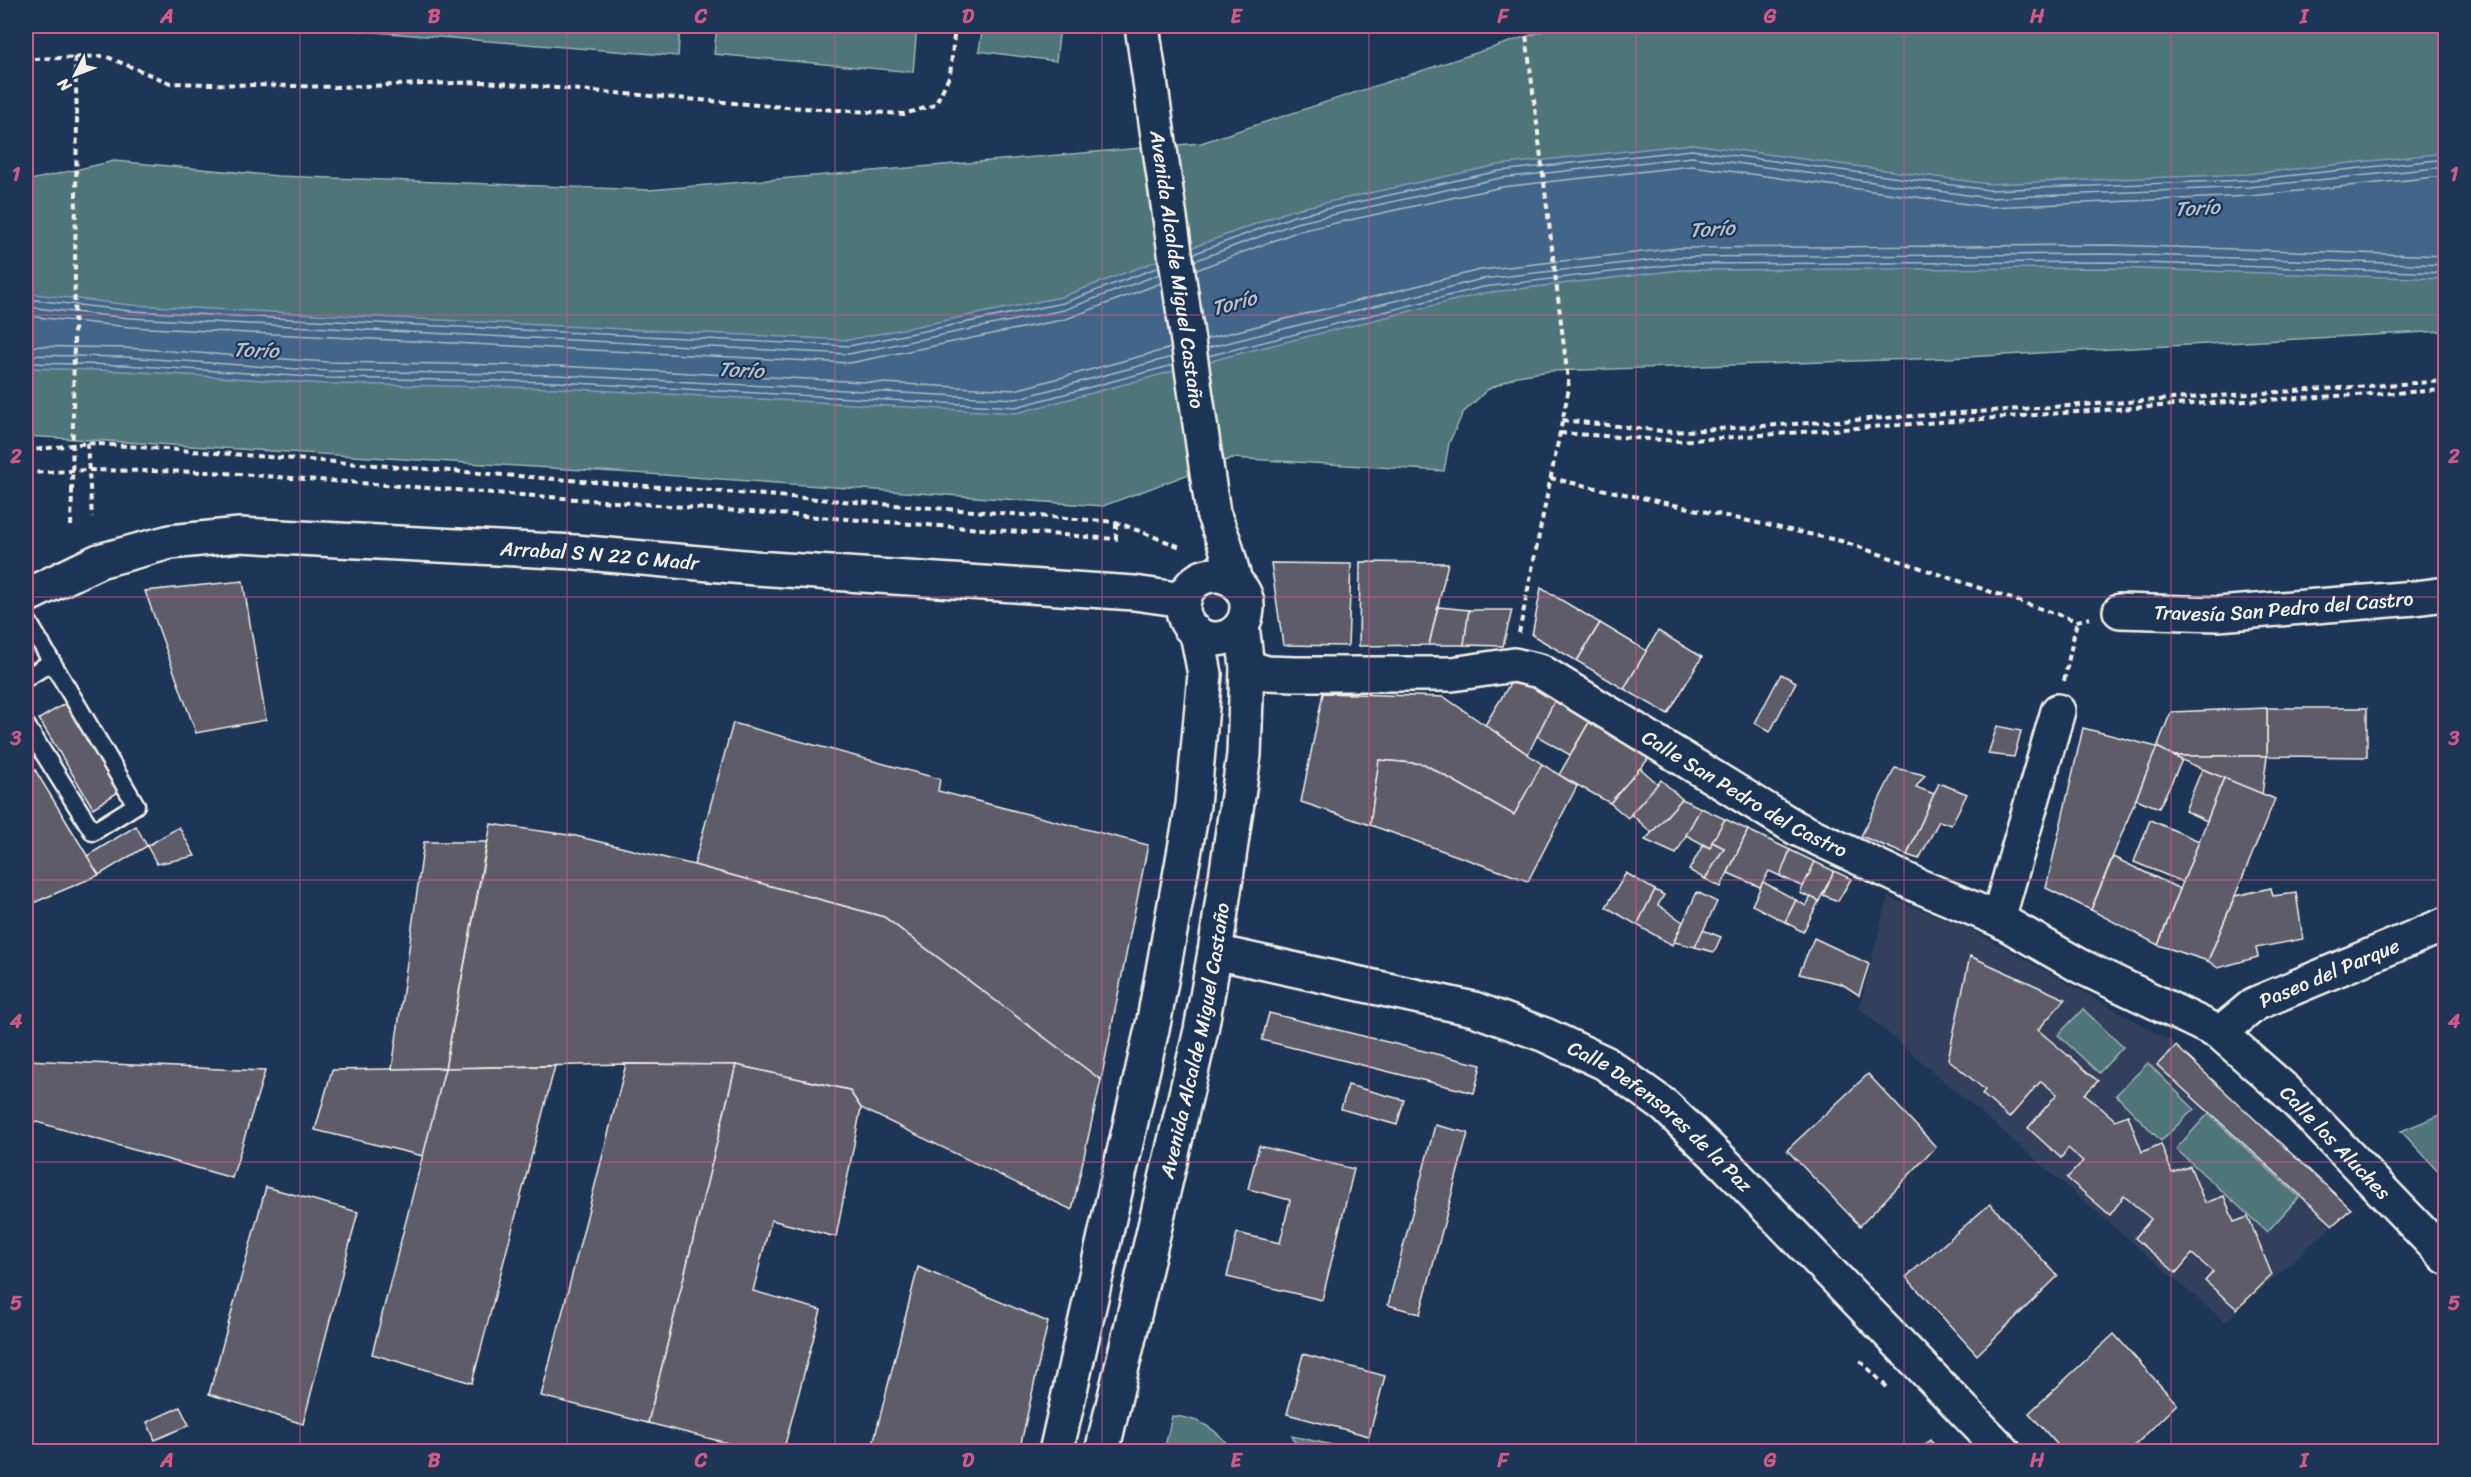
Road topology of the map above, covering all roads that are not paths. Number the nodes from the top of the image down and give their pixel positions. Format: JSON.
{"nodes":[{"id":1,"x":1142,"y":26,"type":"edge"},
{"id":2,"x":1213,"y":513,"type":"junction"},
{"id":3,"x":1235,"y":581,"type":"junction"},
{"id":4,"x":1190,"y":590,"type":"junction"},
{"id":5,"x":2445,"y":594,"type":"edge"},
{"id":6,"x":26,"y":596,"type":"edge"},
{"id":7,"x":2120,"y":611,"type":"road end"},
{"id":8,"x":26,"y":618,"type":"edge"},
{"id":9,"x":1242,"y":625,"type":"junction"},
{"id":10,"x":1197,"y":633,"type":"junction"},
{"id":11,"x":50,"y":663,"type":"junction"},
{"id":12,"x":1247,"y":668,"type":"junction"},
{"id":13,"x":26,"y":678,"type":"edge"},
{"id":14,"x":2058,"y":711,"type":"road end"},
{"id":15,"x":26,"y":725,"type":"edge"},
{"id":16,"x":1998,"y":919,"type":"junction"},
{"id":17,"x":2445,"y":924,"type":"edge"},
{"id":18,"x":1215,"y":952,"type":"junction"},
{"id":19,"x":2220,"y":1033,"type":"junction"},
{"id":20,"x":2445,"y":1257,"type":"edge"},
{"id":21,"x":1056,"y":1452,"type":"edge"},
{"id":22,"x":1102,"y":1452,"type":"edge"},
{"id":23,"x":2004,"y":1452,"type":"edge"}],
"edges":[{"from":1,"to":2,"type":"street","name":"Avenida Alcalde Miguel Castaño"},
{"from":2,"to":3,"type":"street","name":"Avenida Alcalde Miguel Castaño"},
{"from":2,"to":4,"type":"street","name":"Avenida Alcalde Miguel Castaño"},
{"from":3,"to":4,"type":"street"},
{"from":3,"to":9,"type":"street"},
{"from":4,"to":6,"type":"street","name":"Arrabal S N 22 C Madr"},
{"from":4,"to":10,"type":"street"},
{"from":5,"to":7,"type":"street","name":"Travesía San Pedro del Castro"},
{"from":8,"to":11,"type":"lane"},
{"from":9,"to":10,"type":"street"},
{"from":9,"to":12,"type":"street","name":"Avenida Alcalde Miguel Castaño"},
{"from":10,"to":21,"type":"street"},
{"from":11,"to":13,"type":"lane"},
{"from":11,"to":15,"type":"lane"},
{"from":12,"to":16,"type":"street","name":"Calle San Pedro del Castro"},
{"from":12,"to":18,"type":"street","name":"Avenida Alcalde Miguel Castaño"},
{"from":14,"to":16,"type":"street"},
{"from":16,"to":19,"type":"street","name":"Calle San Pedro del Castro"},
{"from":17,"to":19,"type":"street","name":"Paseo del Parque"},
{"from":18,"to":22,"type":"street","name":"Avenida Alcalde Miguel Castaño"},
{"from":18,"to":23,"type":"street","name":"Calle Defensores de la Paz"},
{"from":19,"to":20,"type":"street","name":"Calle los Aluches"}]}
